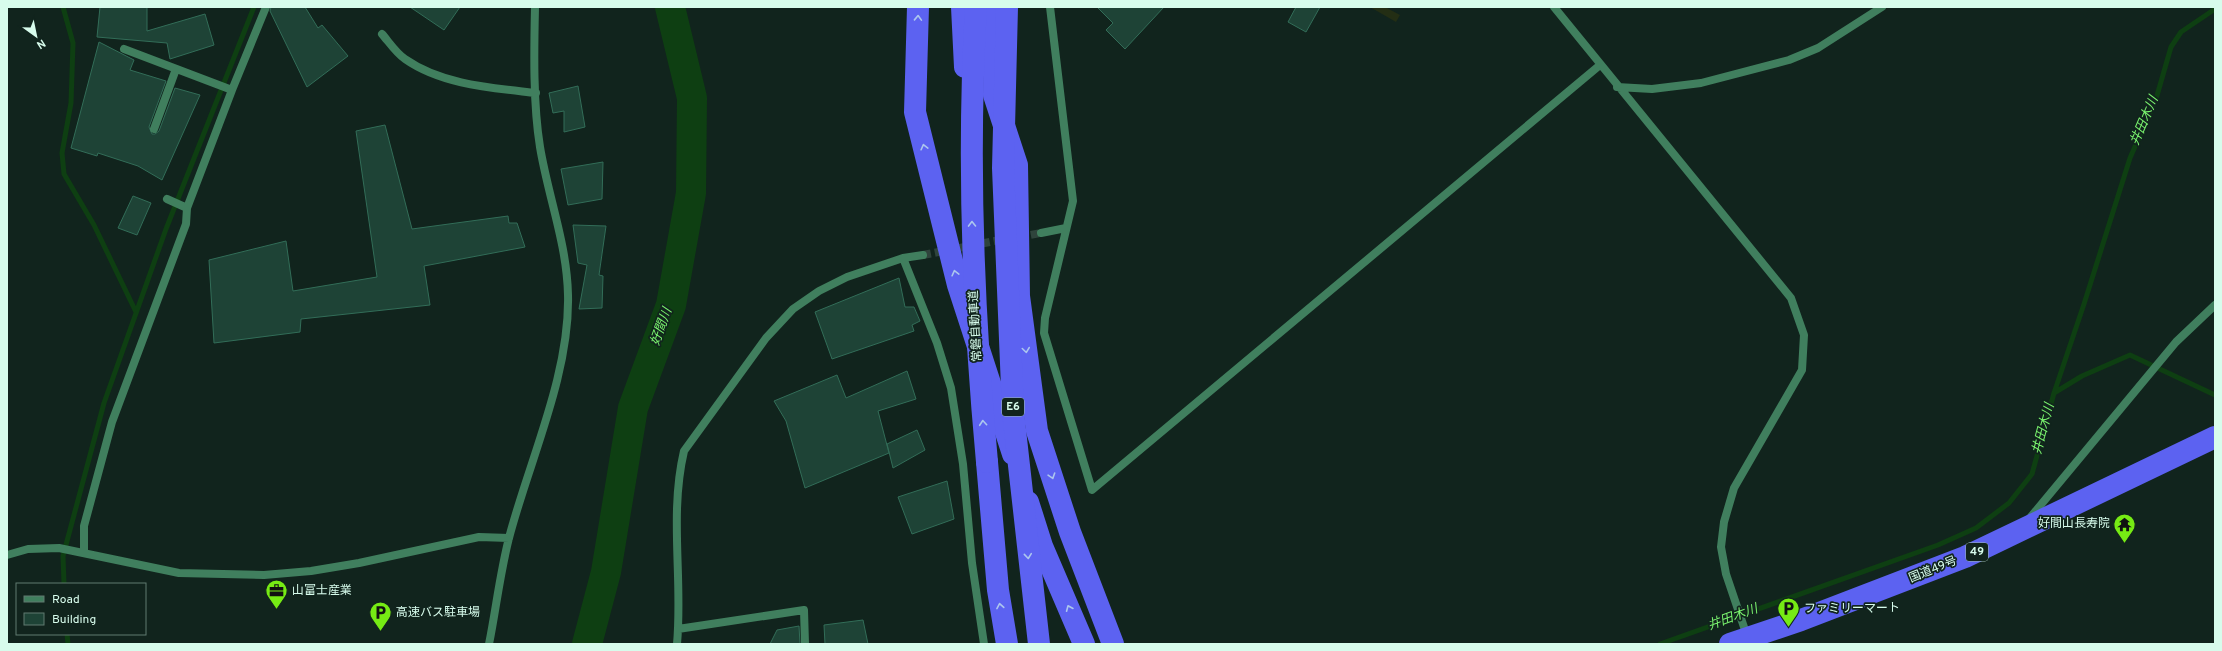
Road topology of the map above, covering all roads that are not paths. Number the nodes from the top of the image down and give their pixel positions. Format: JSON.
{"nodes":[{"id":1,"x":266,"y":7,"type":"edge"},
{"id":2,"x":535,"y":7,"type":"edge"},
{"id":3,"x":918,"y":7,"type":"edge"},
{"id":4,"x":962,"y":7,"type":"edge"},
{"id":5,"x":976,"y":7,"type":"edge"},
{"id":6,"x":995,"y":7,"type":"edge"},
{"id":7,"x":1006,"y":7,"type":"edge"},
{"id":8,"x":1013,"y":7,"type":"edge"},
{"id":9,"x":1050,"y":7,"type":"edge"},
{"id":10,"x":1554,"y":7,"type":"edge"},
{"id":11,"x":1882,"y":7,"type":"edge"},
{"id":12,"x":382,"y":34,"type":"dead end"},
{"id":13,"x":124,"y":49,"type":"dead end"},
{"id":14,"x":1600,"y":65,"type":"junction"},
{"id":15,"x":176,"y":69,"type":"junction"},
{"id":16,"x":1005,"y":77,"type":"junction"},
{"id":17,"x":1617,"y":87,"type":"junction"},
{"id":18,"x":230,"y":89,"type":"junction"},
{"id":19,"x":536,"y":93,"type":"junction"},
{"id":20,"x":154,"y":129,"type":"dead end"},
{"id":21,"x":972,"y":192,"type":"junction"},
{"id":22,"x":167,"y":199,"type":"dead end"},
{"id":23,"x":185,"y":207,"type":"junction"},
{"id":24,"x":1066,"y":228,"type":"junction"},
{"id":25,"x":1041,"y":233,"type":"tunnel mouth"},
{"id":26,"x":924,"y":255,"type":"tunnel mouth"},
{"id":27,"x":903,"y":258,"type":"junction"},
{"id":28,"x":2215,"y":305,"type":"edge"},
{"id":29,"x":2215,"y":437,"type":"edge"},
{"id":30,"x":2018,"y":532,"type":"junction"},
{"id":31,"x":509,"y":538,"type":"junction"},
{"id":32,"x":84,"y":553,"type":"junction"},
{"id":33,"x":7,"y":555,"type":"edge"},
{"id":34,"x":678,"y":629,"type":"junction"},
{"id":35,"x":1740,"y":635,"type":"edge"},
{"id":36,"x":489,"y":644,"type":"edge"},
{"id":37,"x":677,"y":644,"type":"edge"},
{"id":38,"x":805,"y":644,"type":"edge"},
{"id":39,"x":984,"y":644,"type":"edge"},
{"id":40,"x":1007,"y":644,"type":"edge"},
{"id":41,"x":1039,"y":644,"type":"edge"},
{"id":42,"x":1084,"y":644,"type":"edge"},
{"id":43,"x":1113,"y":644,"type":"edge"}],
"edges":[{"from":1,"to":18,"type":"street"},
{"from":2,"to":19,"type":"street"},
{"from":42,"to":3,"type":"highway","one_way":true},
{"from":4,"to":21,"type":"highway","bridge":true},
{"from":5,"to":21,"type":"highway","name":"常磐自動車道","bridge":true},
{"from":6,"to":43,"type":"highway","one_way":true},
{"from":7,"to":16,"type":"highway","number":"E6","bridge":true},
{"from":8,"to":16,"type":"highway","bridge":true},
{"from":9,"to":24,"type":"street"},
{"from":10,"to":14,"type":"street"},
{"from":11,"to":17,"type":"street"},
{"from":12,"to":19,"type":"street"},
{"from":13,"to":15,"type":"street"},
{"from":14,"to":17,"type":"street"},
{"from":14,"to":24,"type":"street"},
{"from":15,"to":18,"type":"street"},
{"from":15,"to":20,"type":"street"},
{"from":16,"to":41,"type":"highway","number":"E6","one_way":true,"bridge":true},
{"from":17,"to":35,"type":"street"},
{"from":18,"to":23,"type":"street"},
{"from":19,"to":31,"type":"street"},
{"from":40,"to":21,"type":"highway","name":"常磐自動車道","one_way":true,"bridge":true},
{"from":22,"to":23,"type":"street"},
{"from":23,"to":32,"type":"street"},
{"from":24,"to":25,"type":"street"},
{"from":26,"to":27,"type":"street"},
{"from":27,"to":34,"type":"street"},
{"from":27,"to":39,"type":"street"},
{"from":28,"to":30,"type":"street"},
{"from":29,"to":30,"type":"highway","name":"国道49号","number":"49"},
{"from":30,"to":35,"type":"highway","name":"国道49号","number":"49"},
{"from":31,"to":32,"type":"street"},
{"from":31,"to":36,"type":"street"},
{"from":32,"to":33,"type":"street"},
{"from":34,"to":37,"type":"street"},
{"from":34,"to":38,"type":"street"}]}
